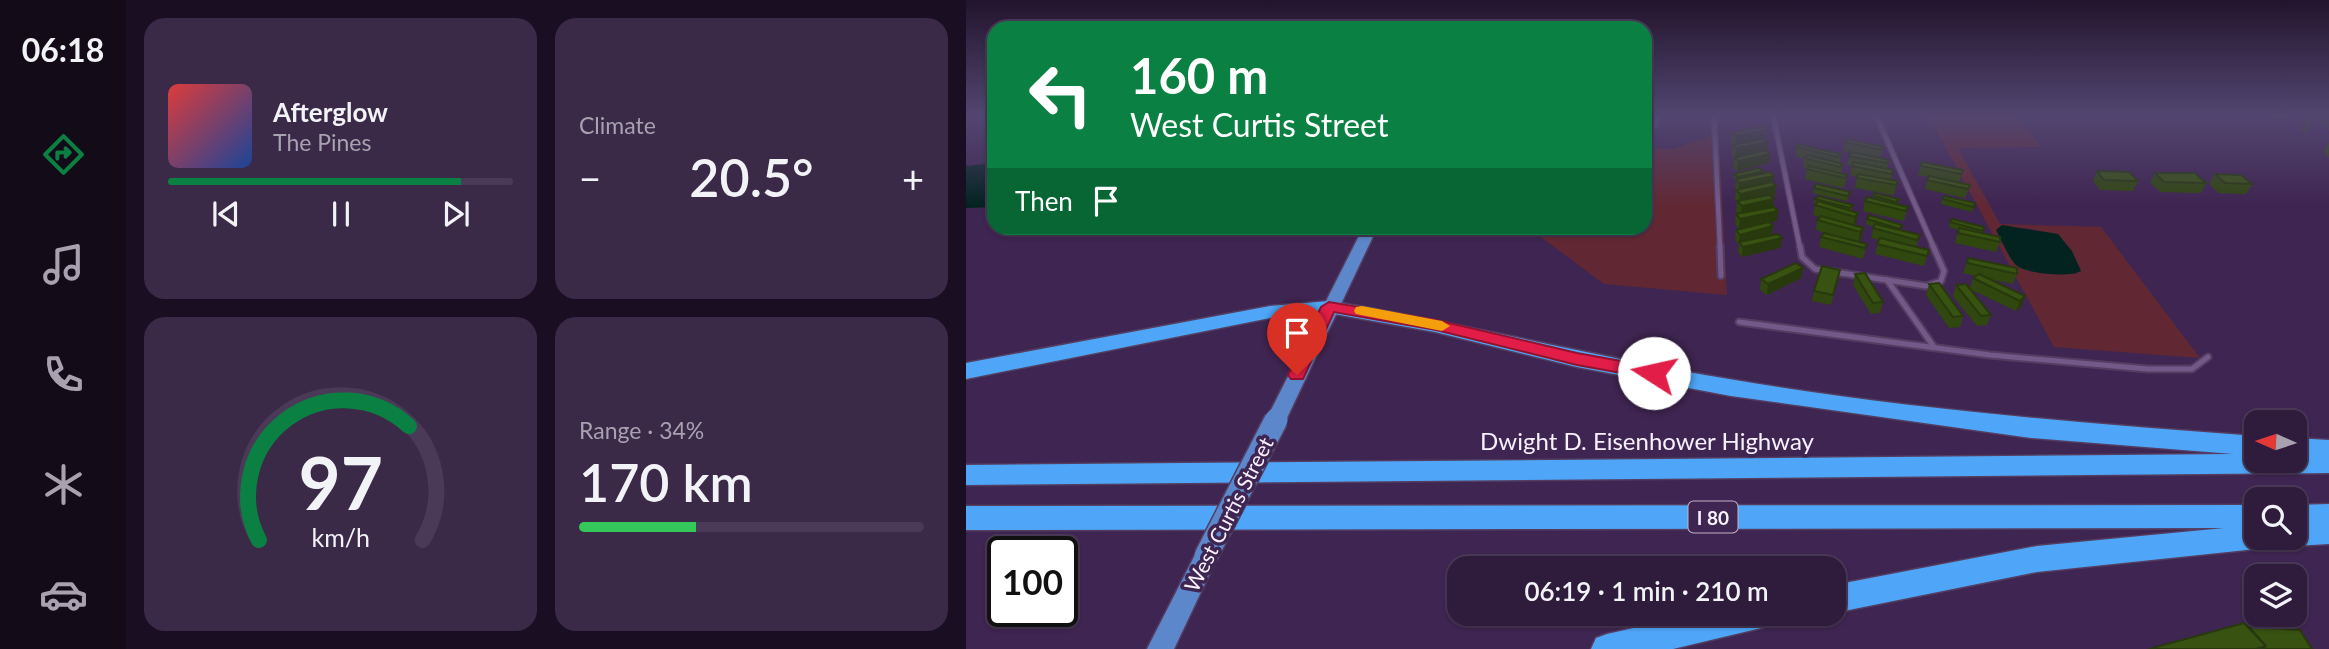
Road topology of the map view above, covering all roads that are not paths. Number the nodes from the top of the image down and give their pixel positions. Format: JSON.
{"nodes":[{"id":1,"x":1715,"y":145,"type":"edge"},
{"id":2,"x":1779,"y":145,"type":"edge"},
{"id":3,"x":1889,"y":145,"type":"edge"},
{"id":4,"x":1366,"y":235,"type":"edge"},
{"id":5,"x":1721,"y":276,"type":"dead end"},
{"id":6,"x":1887,"y":280,"type":"junction"},
{"id":7,"x":1329,"y":307,"type":"junction"},
{"id":8,"x":1739,"y":322,"type":"dead end"},
{"id":9,"x":1934,"y":347,"type":"junction"},
{"id":10,"x":2208,"y":357,"type":"dead end"},
{"id":11,"x":966,"y":371,"type":"edge"},
{"id":12,"x":2244,"y":445,"type":"edge"},
{"id":13,"x":2307,"y":449,"type":"edge"},
{"id":14,"x":2329,"y":450,"type":"edge"},
{"id":15,"x":2329,"y":463,"type":"edge"},
{"id":16,"x":966,"y":475,"type":"edge"},
{"id":17,"x":2329,"y":515,"type":"edge"},
{"id":18,"x":2244,"y":516,"type":"edge"},
{"id":19,"x":2307,"y":516,"type":"edge"},
{"id":20,"x":966,"y":519,"type":"edge"},
{"id":21,"x":2329,"y":532,"type":"edge"},
{"id":22,"x":2307,"y":533,"type":"edge"},
{"id":23,"x":2244,"y":538,"type":"edge"},
{"id":24,"x":1846,"y":597,"type":"edge"},
{"id":25,"x":1709,"y":626,"type":"edge"},
{"id":26,"x":1160,"y":649,"type":"edge"},
{"id":27,"x":1608,"y":649,"type":"edge"}],
"edges":[{"from":1,"to":5,"type":"lane"},
{"from":2,"to":6,"type":"lane"},
{"from":3,"to":6,"type":"lane"},
{"from":4,"to":7,"type":"main road","name":"West Curtis Street"},
{"from":6,"to":9,"type":"lane"},
{"from":7,"to":11,"type":"highway"},
{"from":7,"to":12,"type":"highway"},
{"from":7,"to":26,"type":"main road","name":"West Curtis Street","bridge":true},
{"from":8,"to":9,"type":"lane"},
{"from":9,"to":10,"type":"lane"},
{"from":13,"to":14,"type":"highway"},
{"from":15,"to":16,"type":"highway","name":"Dwight D. Eisenhower Highway"},
{"from":17,"to":19,"type":"highway"},
{"from":18,"to":20,"type":"highway","number":"I 80"},
{"from":21,"to":22,"type":"highway"},
{"from":23,"to":24,"type":"highway"},
{"from":25,"to":27,"type":"highway"}]}
